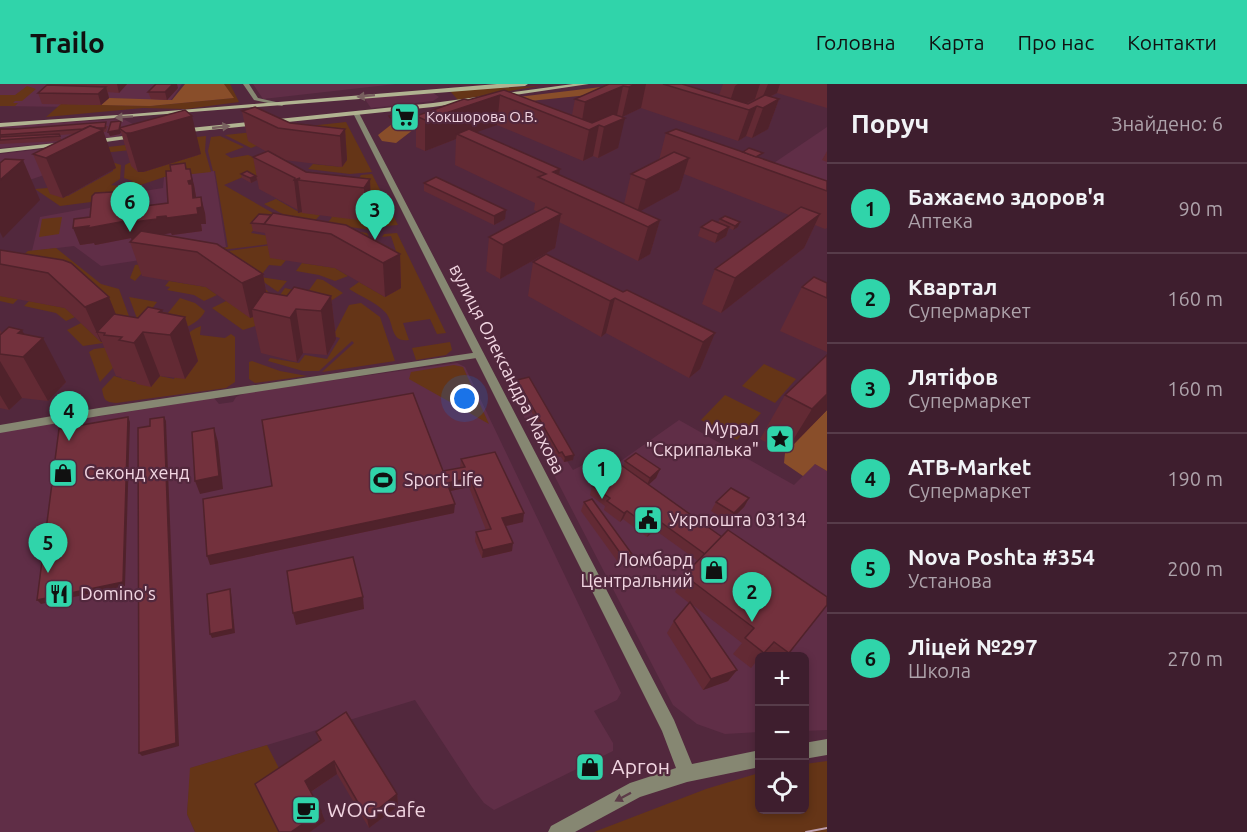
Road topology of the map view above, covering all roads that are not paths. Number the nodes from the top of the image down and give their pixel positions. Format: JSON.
{"nodes":[{"id":1,"x":246,"y":84,"type":"edge"},
{"id":2,"x":529,"y":84,"type":"edge"},
{"id":3,"x":586,"y":84,"type":"edge"},
{"id":4,"x":424,"y":90,"type":"junction"},
{"id":5,"x":256,"y":99,"type":"junction"},
{"id":6,"x":282,"y":104,"type":"junction"},
{"id":7,"x":434,"y":105,"type":"junction"},
{"id":8,"x":245,"y":108,"type":"junction"},
{"id":9,"x":356,"y":113,"type":"junction"},
{"id":10,"x":166,"y":114,"type":"junction"},
{"id":11,"x":0,"y":125,"type":"edge"},
{"id":12,"x":142,"y":125,"type":"edge"},
{"id":13,"x":175,"y":132,"type":"edge"},
{"id":14,"x":143,"y":136,"type":"edge"},
{"id":15,"x":0,"y":151,"type":"edge"},
{"id":16,"x":479,"y":355,"type":"junction"},
{"id":17,"x":0,"y":429,"type":"edge"},
{"id":18,"x":827,"y":747,"type":"edge"},
{"id":19,"x":809,"y":750,"type":"edge"},
{"id":20,"x":755,"y":759,"type":"edge"},
{"id":21,"x":687,"y":773,"type":"junction"},
{"id":22,"x":557,"y":832,"type":"edge"}],
"edges":[{"from":1,"to":5,"type":"street"},
{"from":2,"to":4,"type":"main road"},
{"from":3,"to":7,"type":"main road"},
{"from":4,"to":6,"type":"main road","one_way":true},
{"from":4,"to":7,"type":"main road"},
{"from":5,"to":6,"type":"street"},
{"from":5,"to":8,"type":"street"},
{"from":6,"to":8,"type":"main road"},
{"from":7,"to":9,"type":"main road"},
{"from":8,"to":10,"type":"main road"},
{"from":13,"to":9,"type":"main road","one_way":true},
{"from":9,"to":16,"type":"street","name":"вулиця Олександра Махова"},
{"from":10,"to":11,"type":"main road","one_way":true},
{"from":10,"to":12,"type":"main road"},
{"from":14,"to":15,"type":"main road"},
{"from":16,"to":17,"type":"street"},
{"from":16,"to":21,"type":"street","name":"вулиця Олександра Махова"},
{"from":18,"to":19,"type":"street"},
{"from":20,"to":21,"type":"street"},
{"from":21,"to":22,"type":"street","one_way":true}]}
